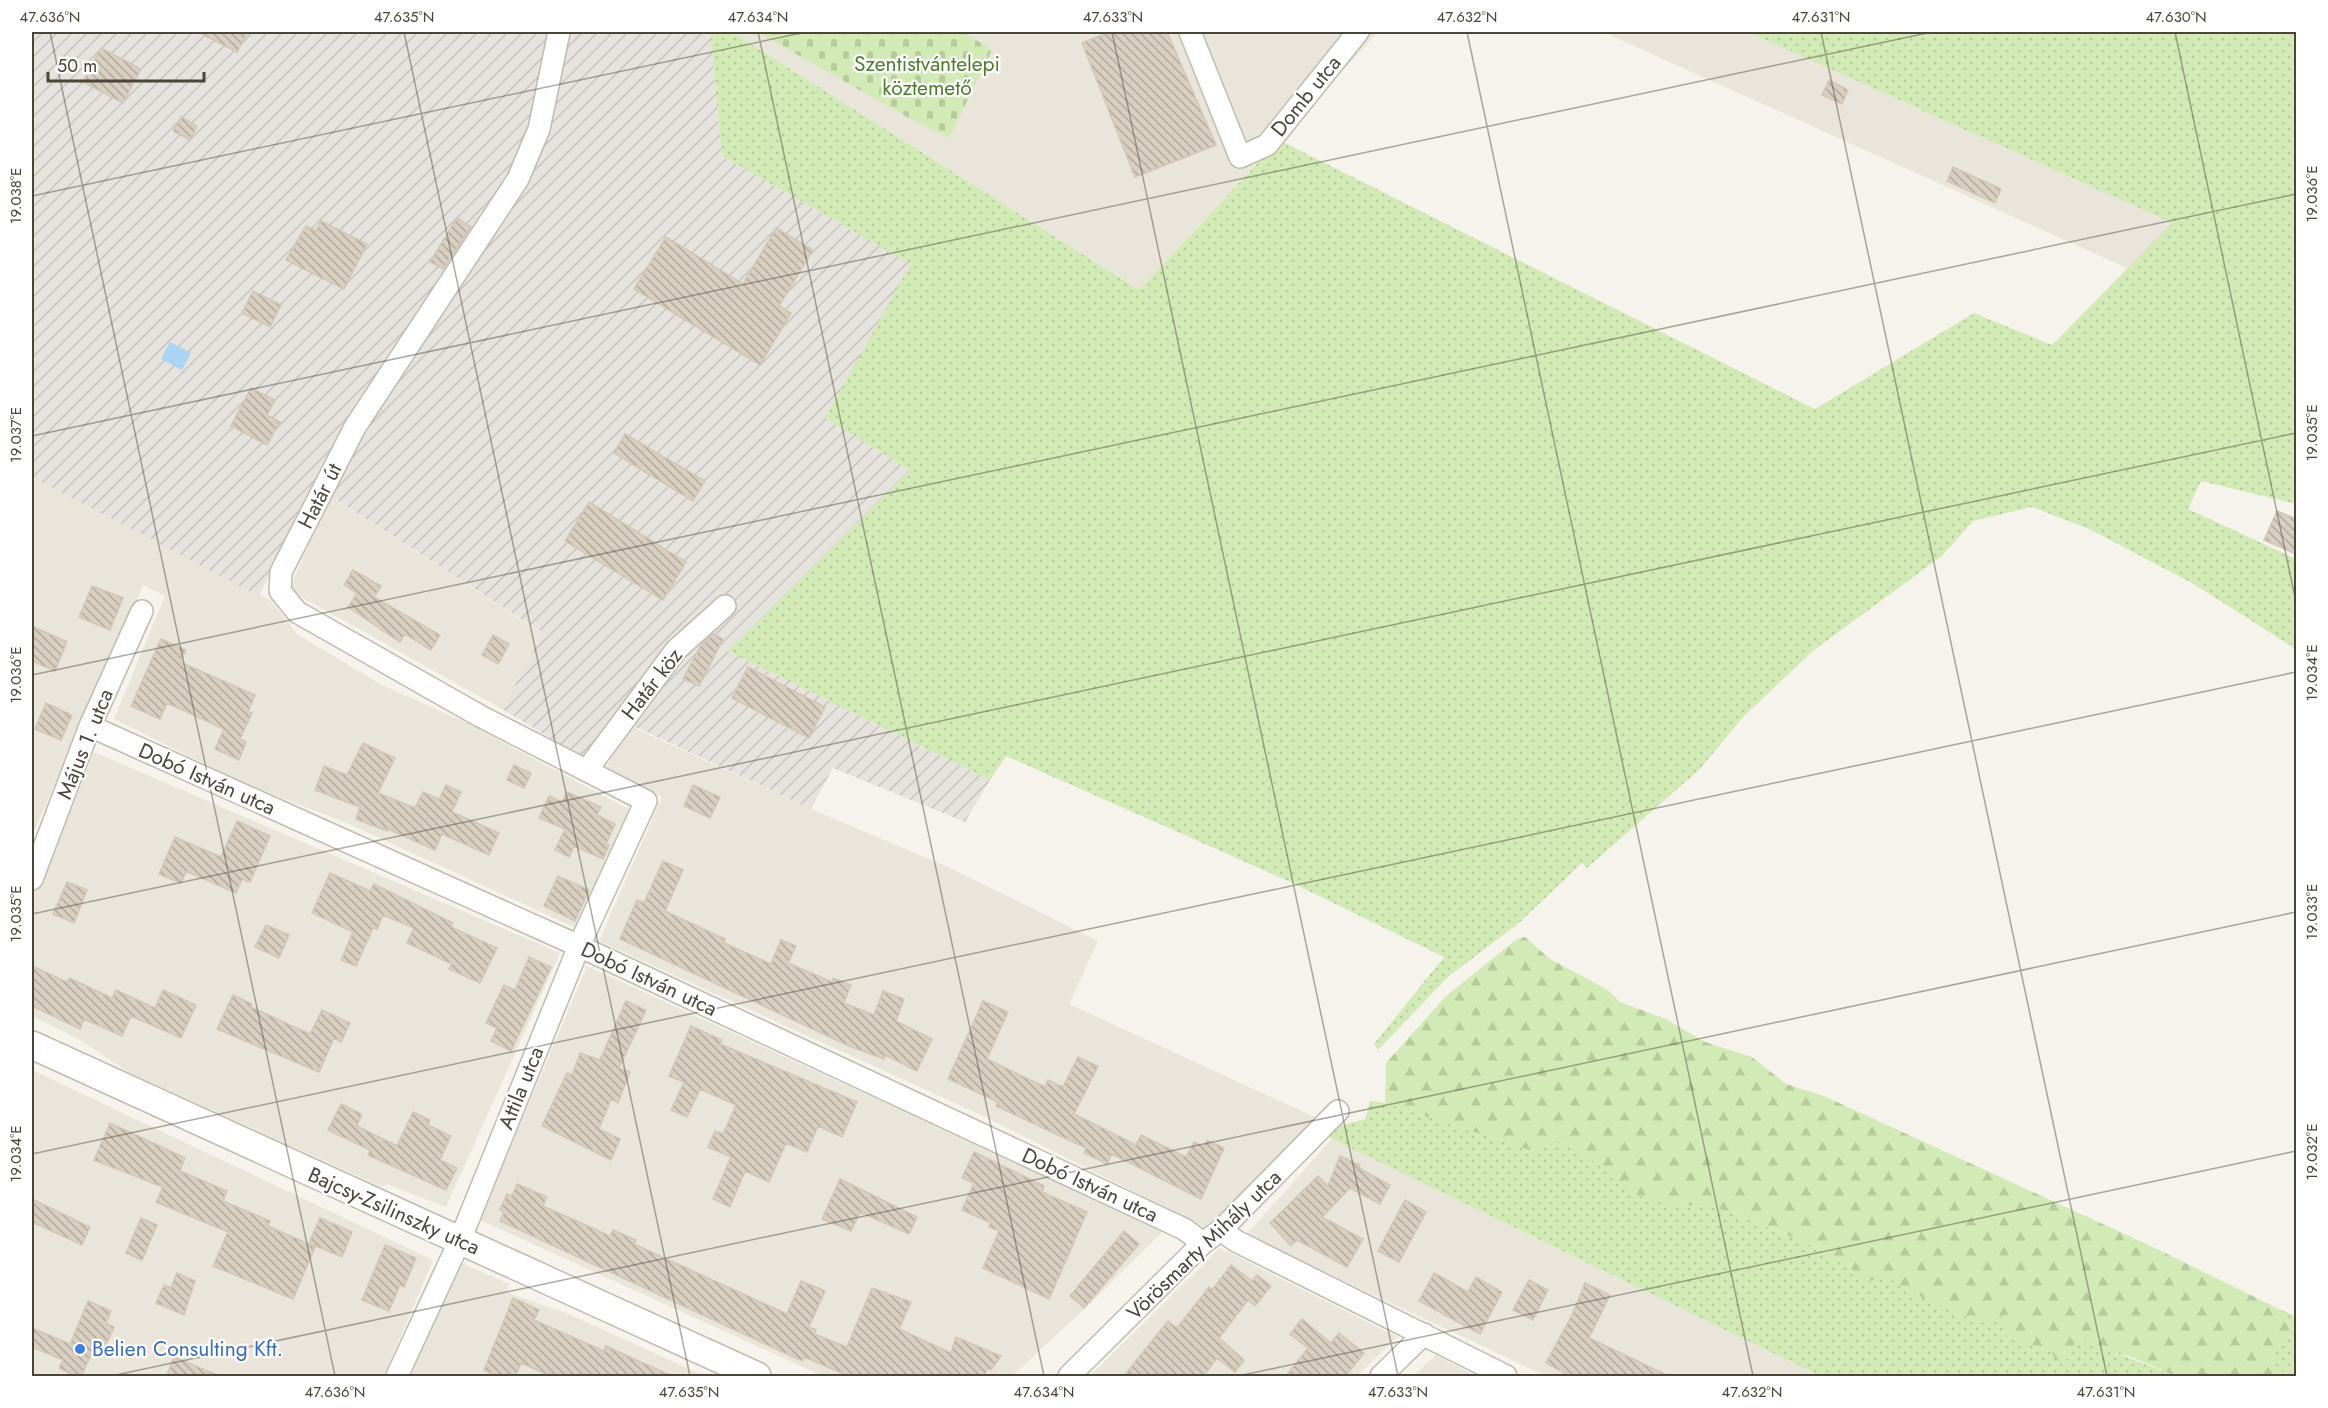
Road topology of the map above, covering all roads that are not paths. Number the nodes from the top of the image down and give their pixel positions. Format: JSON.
{"nodes":[{"id":1,"x":559,"y":32,"type":"edge"},
{"id":2,"x":1190,"y":32,"type":"edge"},
{"id":3,"x":1358,"y":32,"type":"edge"},
{"id":4,"x":725,"y":606,"type":"dead end"},
{"id":5,"x":142,"y":611,"type":"dead end"},
{"id":6,"x":90,"y":726,"type":"junction"},
{"id":7,"x":587,"y":770,"type":"junction"},
{"id":8,"x":646,"y":801,"type":"joint"},
{"id":9,"x":32,"y":879,"type":"edge"},
{"id":10,"x":579,"y":946,"type":"junction"},
{"id":11,"x":32,"y":1045,"type":"edge"},
{"id":12,"x":1338,"y":1112,"type":"dead end"},
{"id":13,"x":1221,"y":1230,"type":"junction"},
{"id":14,"x":460,"y":1240,"type":"junction"},
{"id":15,"x":1203,"y":1243,"type":"junction"},
{"id":16,"x":1424,"y":1334,"type":"junction"},
{"id":17,"x":397,"y":1377,"type":"edge"},
{"id":18,"x":757,"y":1377,"type":"edge"},
{"id":19,"x":1069,"y":1377,"type":"edge"},
{"id":20,"x":1381,"y":1377,"type":"edge"},
{"id":21,"x":1506,"y":1377,"type":"edge"}],
"edges":[{"from":1,"to":7,"type":"street","name":"Határ út"},
{"from":2,"to":3,"type":"street","name":"Domb utca"},
{"from":4,"to":7,"type":"street","name":"Határ köz"},
{"from":5,"to":6,"type":"street","name":"Május 1. utca"},
{"from":6,"to":9,"type":"street","name":"Május 1. utca"},
{"from":6,"to":10,"type":"street","name":"Dobó István utca"},
{"from":7,"to":8,"type":"street","name":"Határ út"},
{"from":8,"to":10,"type":"street","name":"Attila utca"},
{"from":10,"to":14,"type":"street","name":"Attila utca"},
{"from":10,"to":15,"type":"street","name":"Dobó István utca"},
{"from":11,"to":14,"type":"street","name":"Bajcsy-Zsilinszky utca"},
{"from":12,"to":13,"type":"street","name":"Vörösmarty Mihály utca"},
{"from":13,"to":15,"type":"street","name":"Vörösmarty Mihály utca"},
{"from":13,"to":16,"type":"street"},
{"from":14,"to":17,"type":"street","name":"Attila utca"},
{"from":14,"to":18,"type":"street","name":"Bajcsy-Zsilinszky utca"},
{"from":15,"to":19,"type":"street","name":"Vörösmarty Mihály utca"},
{"from":16,"to":20,"type":"street"},
{"from":16,"to":21,"type":"street"}]}
